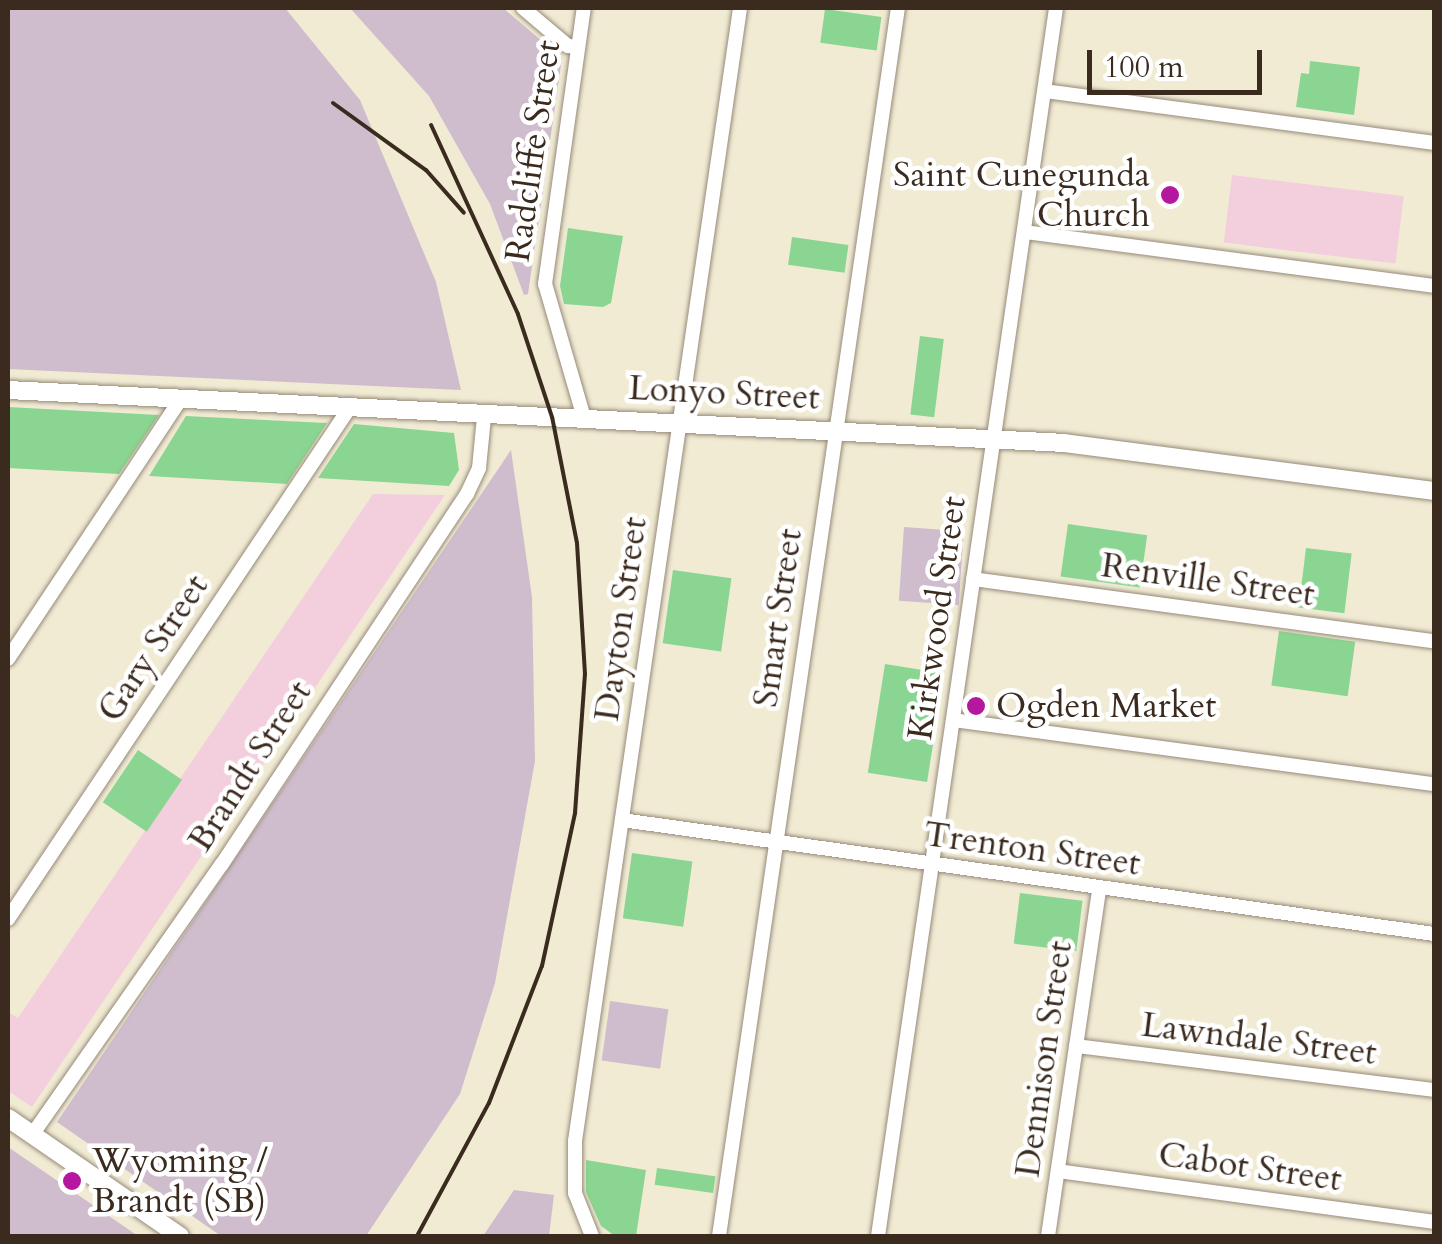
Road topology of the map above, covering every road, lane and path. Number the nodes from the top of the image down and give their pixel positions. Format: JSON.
{"nodes":[{"id":1,"x":523,"y":8,"type":"edge"},
{"id":2,"x":584,"y":8,"type":"edge"},
{"id":3,"x":740,"y":8,"type":"edge"},
{"id":4,"x":898,"y":8,"type":"edge"},
{"id":5,"x":1056,"y":8,"type":"edge"},
{"id":6,"x":578,"y":47,"type":"junction"},
{"id":7,"x":1045,"y":91,"type":"junction"},
{"id":8,"x":1434,"y":144,"type":"edge"},
{"id":9,"x":1025,"y":232,"type":"junction"},
{"id":10,"x":1434,"y":286,"type":"edge"},
{"id":11,"x":8,"y":390,"type":"edge"},
{"id":12,"x":180,"y":402,"type":"junction"},
{"id":13,"x":348,"y":410,"type":"junction"},
{"id":14,"x":681,"y":415,"type":"junction"},
{"id":15,"x":484,"y":417,"type":"junction"},
{"id":16,"x":584,"y":418,"type":"junction"},
{"id":17,"x":837,"y":422,"type":"junction"},
{"id":18,"x":994,"y":439,"type":"junction"},
{"id":19,"x":1434,"y":491,"type":"edge"},
{"id":20,"x":974,"y":578,"type":"junction"},
{"id":21,"x":1434,"y":641,"type":"edge"},
{"id":22,"x":8,"y":660,"type":"edge"},
{"id":23,"x":953,"y":720,"type":"junction"},
{"id":24,"x":1434,"y":784,"type":"edge"},
{"id":25,"x":622,"y":820,"type":"junction"},
{"id":26,"x":776,"y":843,"type":"junction"},
{"id":27,"x":932,"y":865,"type":"junction"},
{"id":28,"x":1098,"y":889,"type":"junction"},
{"id":29,"x":8,"y":919,"type":"edge"},
{"id":30,"x":1434,"y":934,"type":"edge"},
{"id":31,"x":1076,"y":1046,"type":"junction"},
{"id":32,"x":1434,"y":1090,"type":"edge"},
{"id":33,"x":8,"y":1118,"type":"edge"},
{"id":34,"x":32,"y":1135,"type":"junction"},
{"id":35,"x":1058,"y":1171,"type":"junction"},
{"id":36,"x":1434,"y":1222,"type":"edge"},
{"id":37,"x":180,"y":1236,"type":"edge"},
{"id":38,"x":592,"y":1236,"type":"edge"},
{"id":39,"x":719,"y":1236,"type":"edge"},
{"id":40,"x":878,"y":1236,"type":"edge"},
{"id":41,"x":1048,"y":1236,"type":"edge"}],
"edges":[{"from":1,"to":6,"type":"street"},
{"from":2,"to":6,"type":"street","name":"Radcliffe Street"},
{"from":3,"to":14,"type":"street","name":"Dayton Street"},
{"from":4,"to":17,"type":"street","name":"Smart Street"},
{"from":5,"to":7,"type":"street","name":"Kirkwood Street"},
{"from":6,"to":16,"type":"street","name":"Radcliffe Street"},
{"from":7,"to":8,"type":"street"},
{"from":7,"to":9,"type":"street","name":"Kirkwood Street"},
{"from":9,"to":10,"type":"street"},
{"from":9,"to":18,"type":"street","name":"Kirkwood Street"},
{"from":11,"to":12,"type":"street","name":"Lonyo Street"},
{"from":12,"to":13,"type":"street","name":"Lonyo Street"},
{"from":12,"to":22,"type":"street"},
{"from":13,"to":15,"type":"street","name":"Lonyo Street"},
{"from":13,"to":29,"type":"street","name":"Gary Street"},
{"from":14,"to":16,"type":"street","name":"Lonyo Street"},
{"from":14,"to":17,"type":"street","name":"Lonyo Street"},
{"from":14,"to":25,"type":"street","name":"Dayton Street"},
{"from":15,"to":16,"type":"street","name":"Lonyo Street"},
{"from":15,"to":34,"type":"street","name":"Brandt Street"},
{"from":17,"to":18,"type":"street","name":"Lonyo Street"},
{"from":17,"to":26,"type":"street","name":"Smart Street"},
{"from":18,"to":19,"type":"street","name":"Lonyo Street"},
{"from":18,"to":20,"type":"street","name":"Kirkwood Street"},
{"from":20,"to":21,"type":"street","name":"Renville Street"},
{"from":20,"to":23,"type":"street","name":"Kirkwood Street"},
{"from":23,"to":24,"type":"street"},
{"from":23,"to":27,"type":"street","name":"Kirkwood Street"},
{"from":25,"to":26,"type":"street","name":"Trenton Street"},
{"from":25,"to":38,"type":"street","name":"Dayton Street"},
{"from":26,"to":27,"type":"street","name":"Trenton Street"},
{"from":26,"to":39,"type":"street","name":"Smart Street"},
{"from":27,"to":28,"type":"street","name":"Trenton Street"},
{"from":27,"to":40,"type":"street","name":"Kirkwood Street"},
{"from":28,"to":30,"type":"street","name":"Trenton Street"},
{"from":28,"to":31,"type":"street","name":"Dennison Street"},
{"from":31,"to":32,"type":"street","name":"Lawndale Street"},
{"from":31,"to":35,"type":"street","name":"Dennison Street"},
{"from":33,"to":34,"type":"street"},
{"from":34,"to":37,"type":"street"},
{"from":35,"to":36,"type":"street","name":"Cabot Street"},
{"from":35,"to":41,"type":"street","name":"Dennison Street"}]}
